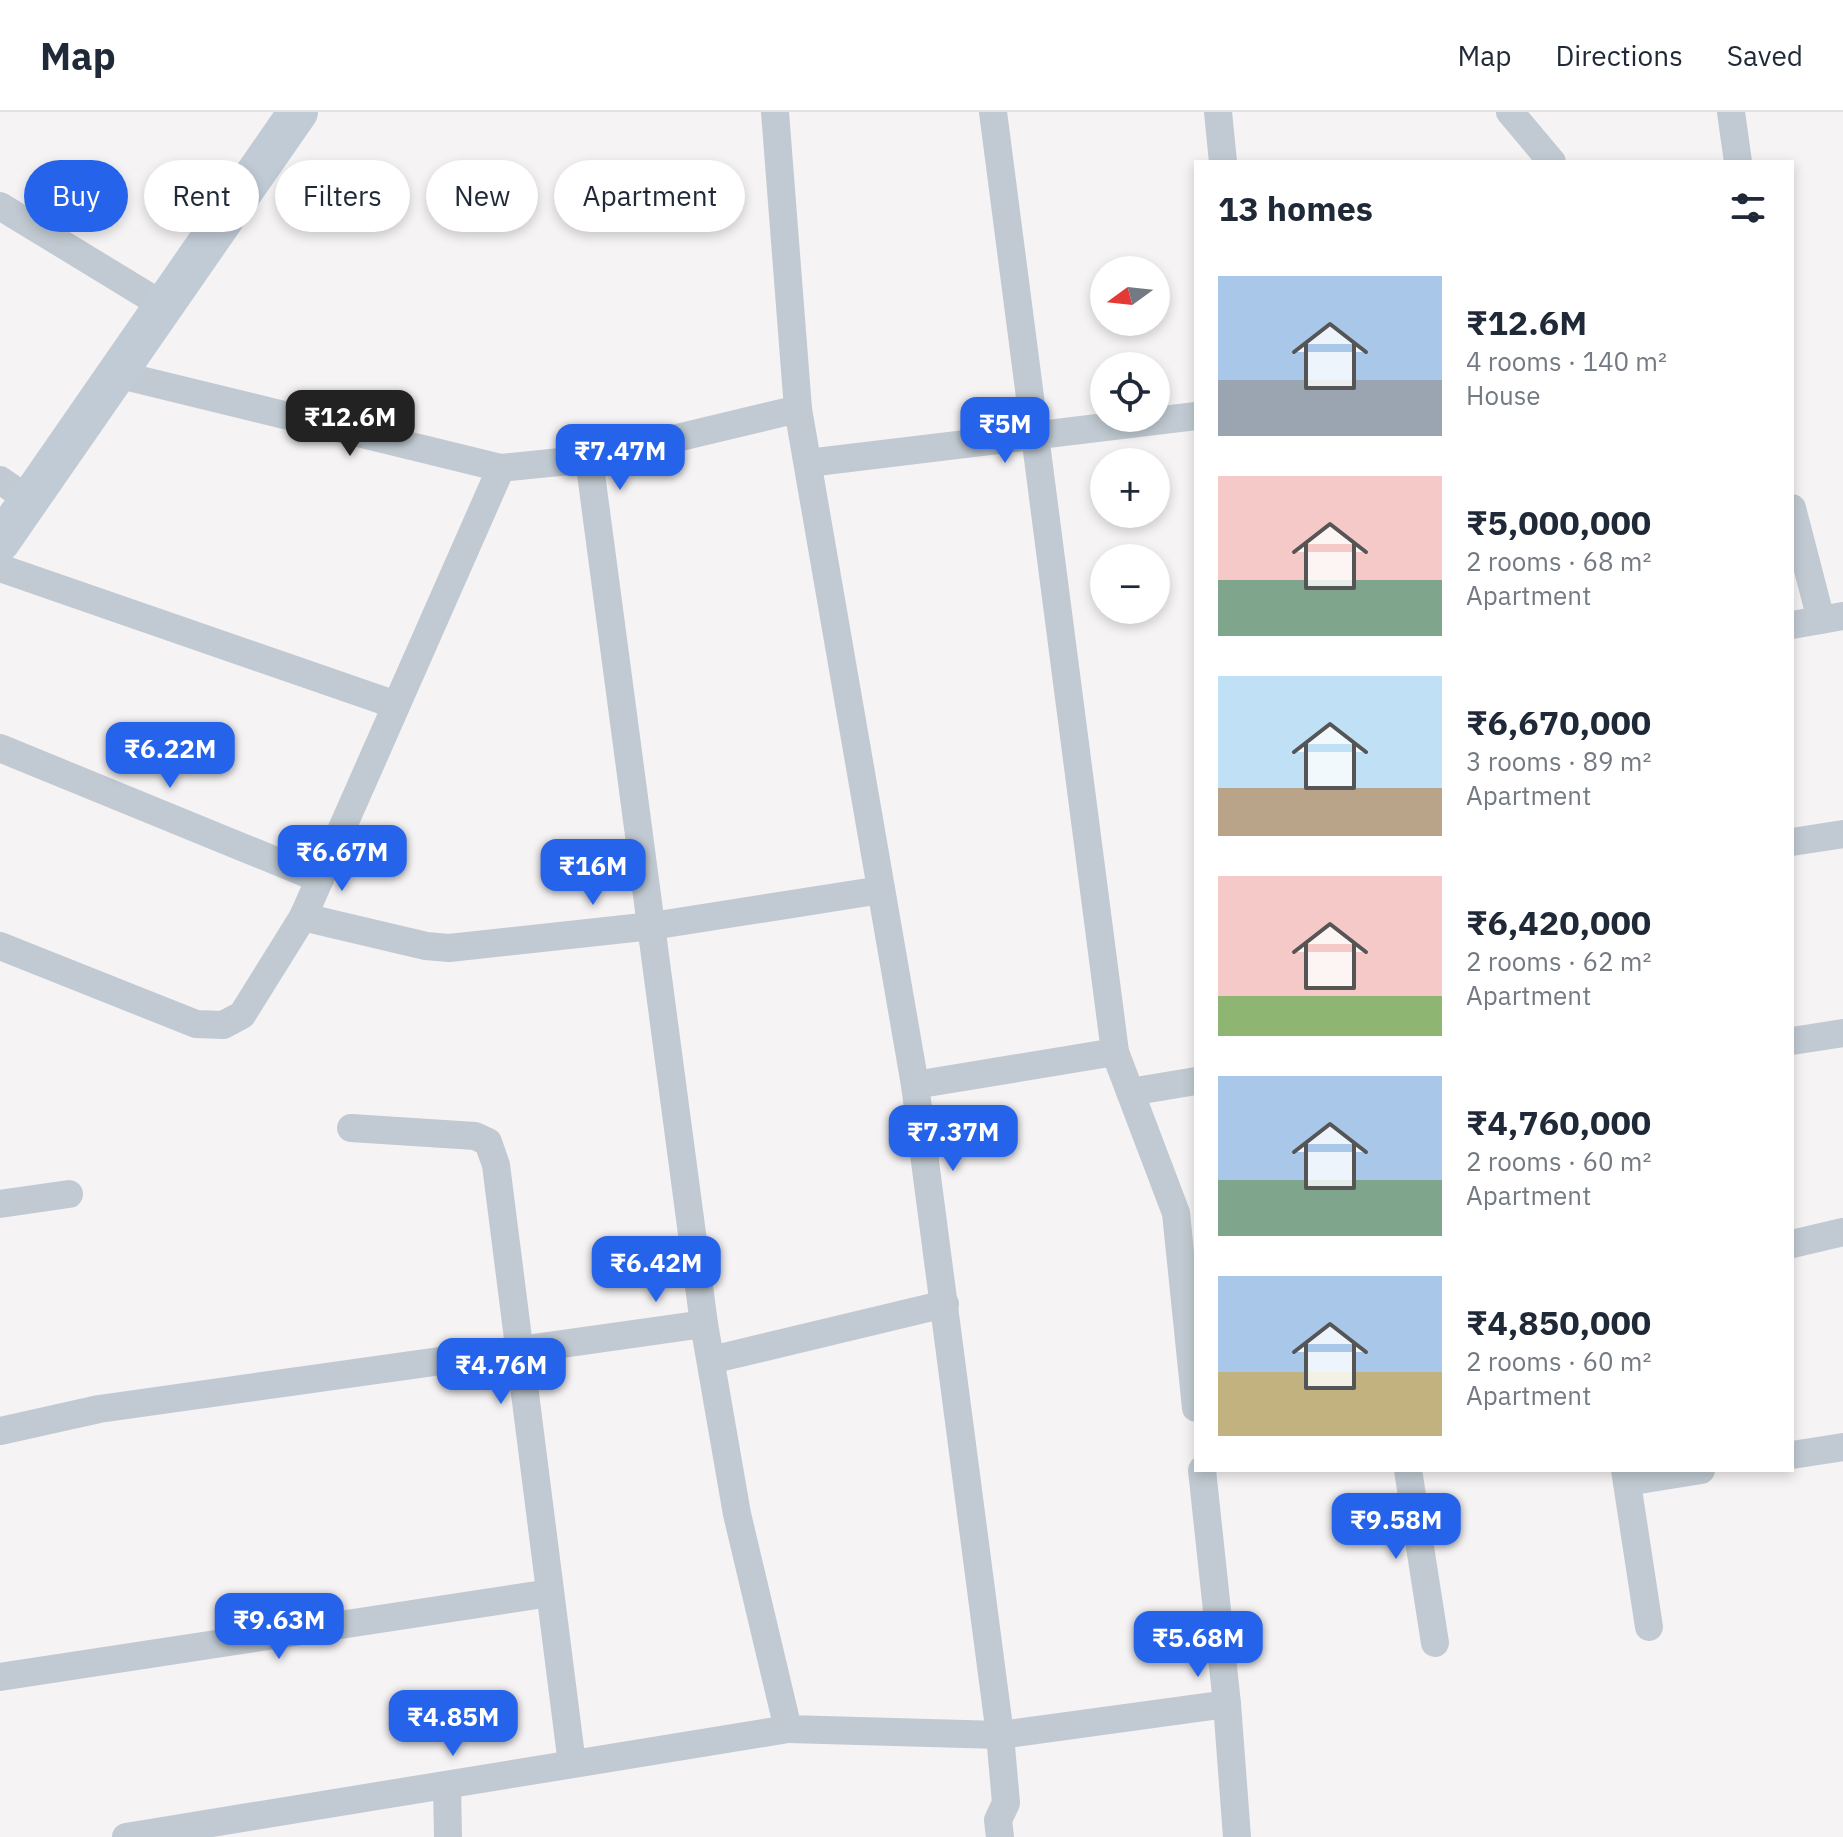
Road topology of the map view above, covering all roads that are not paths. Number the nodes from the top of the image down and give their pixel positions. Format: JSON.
{"nodes":[{"id":1,"x":775,"y":112,"type":"edge"},
{"id":2,"x":993,"y":112,"type":"edge"},
{"id":3,"x":1218,"y":112,"type":"edge"},
{"id":4,"x":1731,"y":112,"type":"edge"},
{"id":5,"x":291,"y":114,"type":"edge"},
{"id":6,"x":1513,"y":114,"type":"edge"},
{"id":7,"x":1223,"y":160,"type":"edge"},
{"id":8,"x":1550,"y":160,"type":"edge"},
{"id":9,"x":1738,"y":160,"type":"edge"},
{"id":10,"x":0,"y":206,"type":"edge"},
{"id":11,"x":164,"y":306,"type":"junction"},
{"id":12,"x":116,"y":374,"type":"junction"},
{"id":13,"x":798,"y":409,"type":"junction"},
{"id":14,"x":1194,"y":416,"type":"edge"},
{"id":15,"x":1033,"y":436,"type":"junction"},
{"id":16,"x":589,"y":459,"type":"junction"},
{"id":17,"x":808,"y":463,"type":"junction"},
{"id":18,"x":501,"y":468,"type":"junction"},
{"id":19,"x":15,"y":490,"type":"edge"},
{"id":20,"x":1794,"y":514,"type":"edge"},
{"id":21,"x":0,"y":542,"type":"edge"},
{"id":22,"x":0,"y":568,"type":"edge"},
{"id":23,"x":1832,"y":618,"type":"edge"},
{"id":24,"x":1794,"y":625,"type":"edge"},
{"id":25,"x":396,"y":705,"type":"junction"},
{"id":26,"x":0,"y":748,"type":"edge"},
{"id":27,"x":1842,"y":839,"type":"edge"},
{"id":28,"x":1794,"y":842,"type":"edge"},
{"id":29,"x":320,"y":879,"type":"junction"},
{"id":30,"x":881,"y":890,"type":"junction"},
{"id":31,"x":303,"y":917,"type":"junction"},
{"id":32,"x":652,"y":926,"type":"junction"},
{"id":33,"x":0,"y":946,"type":"edge"},
{"id":34,"x":1843,"y":1033,"type":"edge"},
{"id":35,"x":1794,"y":1041,"type":"edge"},
{"id":36,"x":1115,"y":1052,"type":"junction"},
{"id":37,"x":1194,"y":1081,"type":"edge"},
{"id":38,"x":915,"y":1085,"type":"junction"},
{"id":39,"x":1130,"y":1092,"type":"junction"},
{"id":40,"x":351,"y":1128,"type":"dead end"},
{"id":41,"x":69,"y":1194,"type":"dead end"},
{"id":42,"x":0,"y":1204,"type":"edge"},
{"id":43,"x":1843,"y":1232,"type":"edge"},
{"id":44,"x":1794,"y":1244,"type":"edge"},
{"id":45,"x":945,"y":1304,"type":"junction"},
{"id":46,"x":704,"y":1324,"type":"junction"},
{"id":47,"x":520,"y":1350,"type":"junction"},
{"id":48,"x":711,"y":1360,"type":"junction"},
{"id":49,"x":1194,"y":1388,"type":"edge"},
{"id":50,"x":0,"y":1431,"type":"edge"},
{"id":51,"x":1843,"y":1447,"type":"edge"},
{"id":52,"x":1794,"y":1455,"type":"edge"},
{"id":53,"x":1202,"y":1472,"type":"edge"},
{"id":54,"x":1408,"y":1472,"type":"edge"},
{"id":55,"x":1676,"y":1472,"type":"edge"},
{"id":56,"x":1626,"y":1476,"type":"edge"},
{"id":57,"x":550,"y":1593,"type":"junction"},
{"id":58,"x":1649,"y":1627,"type":"dead end"},
{"id":59,"x":1435,"y":1643,"type":"dead end"},
{"id":60,"x":0,"y":1677,"type":"edge"},
{"id":61,"x":1227,"y":1704,"type":"junction"},
{"id":62,"x":788,"y":1729,"type":"junction"},
{"id":63,"x":1000,"y":1735,"type":"junction"},
{"id":64,"x":572,"y":1764,"type":"junction"},
{"id":65,"x":447,"y":1785,"type":"junction"},
{"id":66,"x":214,"y":1830,"type":"edge"},
{"id":67,"x":126,"y":1837,"type":"edge"},
{"id":68,"x":448,"y":1837,"type":"edge"},
{"id":69,"x":1000,"y":1837,"type":"edge"},
{"id":70,"x":1237,"y":1837,"type":"edge"}],
"edges":[{"from":1,"to":13,"type":"street"},
{"from":2,"to":15,"type":"street"},
{"from":3,"to":7,"type":"street"},
{"from":4,"to":9,"type":"street"},
{"from":5,"to":11,"type":"main road"},
{"from":6,"to":8,"type":"street"},
{"from":10,"to":11,"type":"street"},
{"from":11,"to":12,"type":"main road"},
{"from":12,"to":18,"type":"street"},
{"from":12,"to":19,"type":"main road"},
{"from":13,"to":16,"type":"street"},
{"from":13,"to":17,"type":"street"},
{"from":14,"to":15,"type":"street"},
{"from":15,"to":17,"type":"street"},
{"from":15,"to":36,"type":"street"},
{"from":16,"to":18,"type":"street"},
{"from":16,"to":32,"type":"street"},
{"from":17,"to":30,"type":"street"},
{"from":18,"to":25,"type":"street"},
{"from":19,"to":21,"type":"main road"},
{"from":20,"to":23,"type":"street"},
{"from":22,"to":25,"type":"street"},
{"from":23,"to":24,"type":"street"},
{"from":25,"to":29,"type":"street"},
{"from":26,"to":29,"type":"street"},
{"from":27,"to":28,"type":"street"},
{"from":29,"to":31,"type":"street"},
{"from":30,"to":32,"type":"street"},
{"from":30,"to":38,"type":"street"},
{"from":31,"to":32,"type":"street"},
{"from":31,"to":33,"type":"street"},
{"from":32,"to":46,"type":"street"},
{"from":34,"to":35,"type":"street"},
{"from":36,"to":38,"type":"street"},
{"from":36,"to":39,"type":"street"},
{"from":37,"to":39,"type":"street"},
{"from":38,"to":45,"type":"street"},
{"from":39,"to":49,"type":"street"},
{"from":40,"to":47,"type":"street"},
{"from":41,"to":42,"type":"street"},
{"from":43,"to":44,"type":"street"},
{"from":45,"to":48,"type":"street"},
{"from":45,"to":63,"type":"street"},
{"from":46,"to":47,"type":"street"},
{"from":46,"to":48,"type":"street"},
{"from":47,"to":50,"type":"street"},
{"from":47,"to":57,"type":"street"},
{"from":48,"to":62,"type":"street"},
{"from":51,"to":52,"type":"street"},
{"from":53,"to":61,"type":"street"},
{"from":54,"to":59,"type":"street"},
{"from":55,"to":56,"type":"street"},
{"from":56,"to":58,"type":"street"},
{"from":57,"to":60,"type":"street"},
{"from":57,"to":64,"type":"street"},
{"from":61,"to":63,"type":"street"},
{"from":61,"to":70,"type":"street"},
{"from":62,"to":63,"type":"street"},
{"from":62,"to":64,"type":"street"},
{"from":63,"to":69,"type":"street"},
{"from":64,"to":65,"type":"street"},
{"from":65,"to":66,"type":"street"},
{"from":65,"to":68,"type":"street"},
{"from":66,"to":67,"type":"street"}]}
